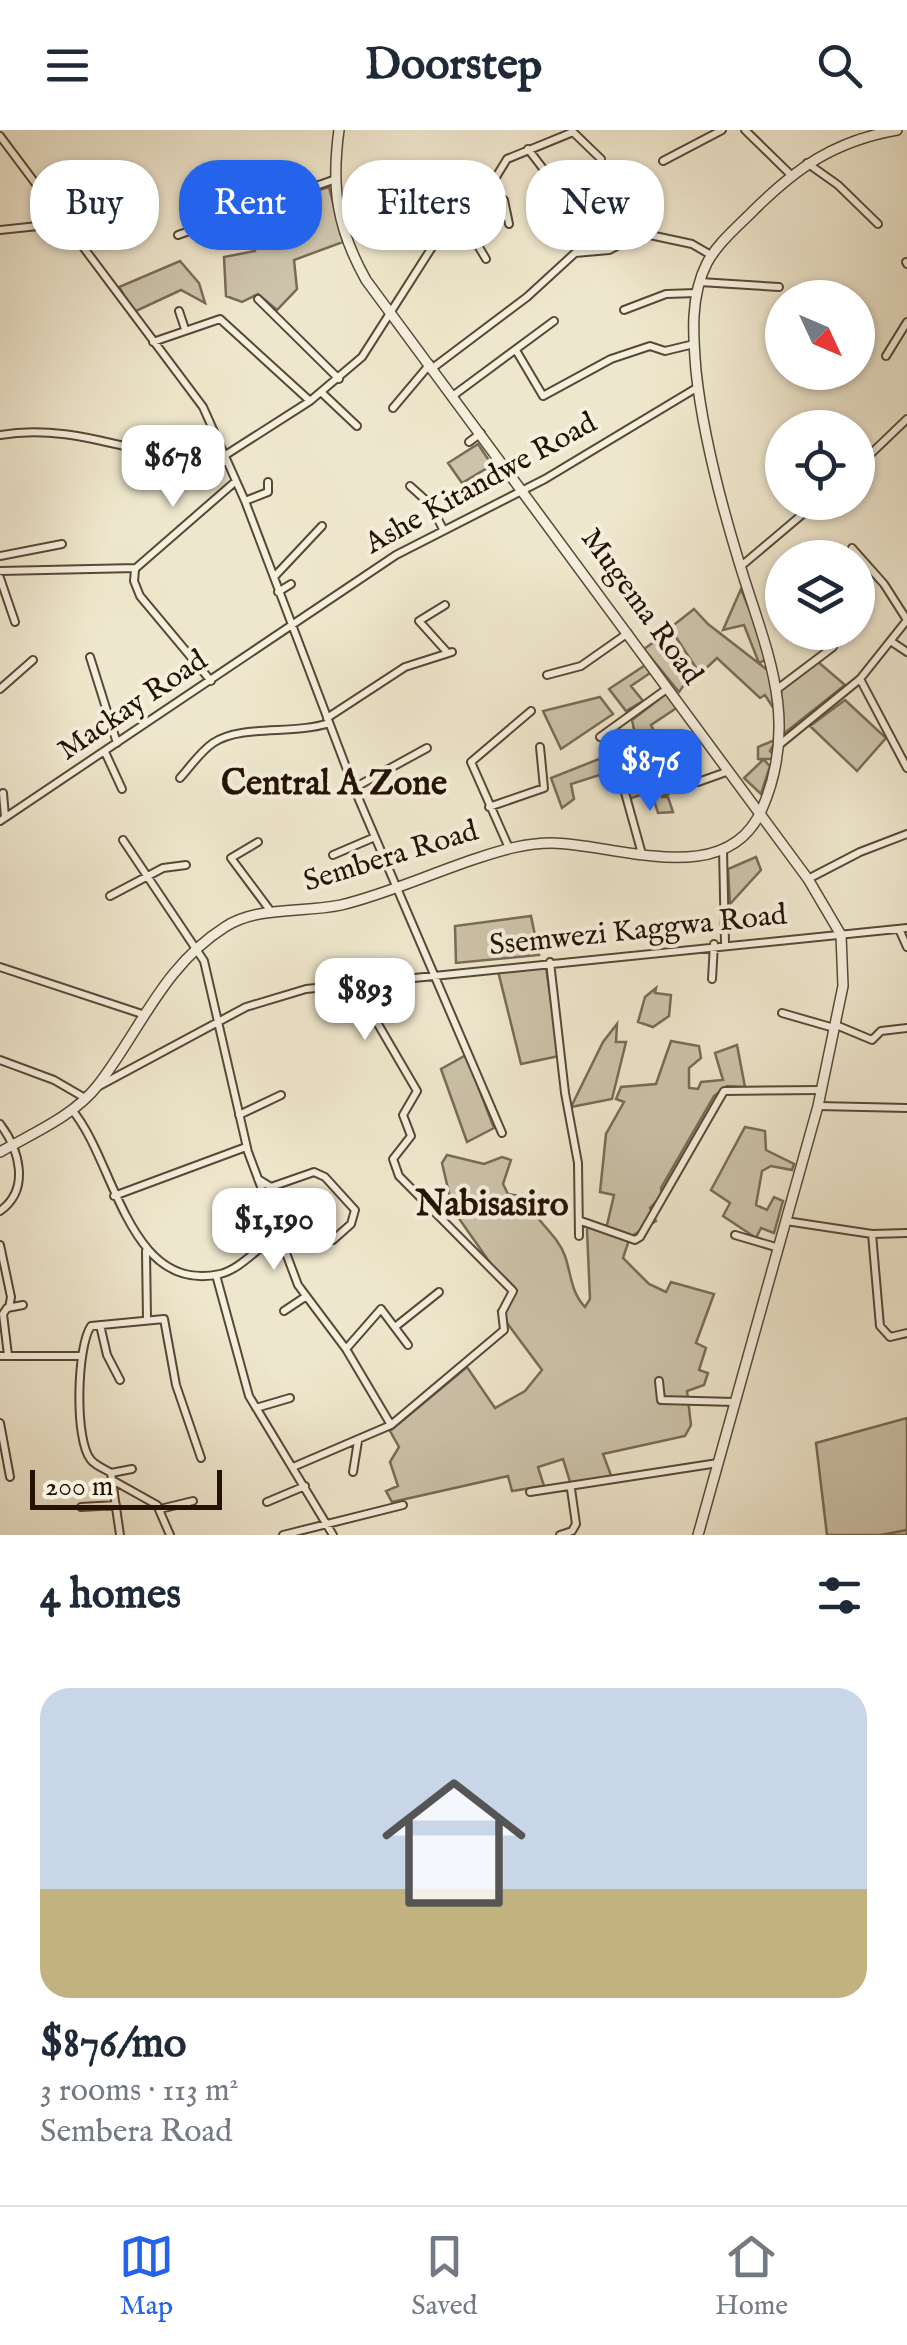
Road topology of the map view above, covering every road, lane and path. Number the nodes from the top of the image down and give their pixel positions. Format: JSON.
{"nodes":[{"id":1,"x":339,"y":130,"type":"edge"},
{"id":2,"x":722,"y":130,"type":"edge"},
{"id":3,"x":745,"y":130,"type":"edge"},
{"id":4,"x":896,"y":130,"type":"edge"},
{"id":5,"x":572,"y":131,"type":"edge"},
{"id":6,"x":0,"y":136,"type":"edge"},
{"id":7,"x":528,"y":149,"type":"junction"},
{"id":8,"x":536,"y":160,"type":"edge"},
{"id":9,"x":601,"y":160,"type":"dead end"},
{"id":10,"x":664,"y":160,"type":"edge"},
{"id":11,"x":506,"y":161,"type":"edge"},
{"id":12,"x":806,"y":163,"type":"junction"},
{"id":13,"x":790,"y":174,"type":"junction"},
{"id":14,"x":30,"y":176,"type":"edge"},
{"id":15,"x":333,"y":180,"type":"junction"},
{"id":16,"x":506,"y":210,"type":"edge"},
{"id":17,"x":509,"y":224,"type":"dead end"},
{"id":18,"x":878,"y":224,"type":"dead end"},
{"id":19,"x":30,"y":227,"type":"edge"},
{"id":20,"x":342,"y":229,"type":"edge"},
{"id":21,"x":0,"y":230,"type":"edge"},
{"id":22,"x":178,"y":235,"type":"dead end"},
{"id":23,"x":85,"y":250,"type":"edge"},
{"id":24,"x":351,"y":250,"type":"edge"},
{"id":25,"x":430,"y":250,"type":"edge"},
{"id":26,"x":481,"y":250,"type":"edge"},
{"id":27,"x":712,"y":255,"type":"junction"},
{"id":28,"x":486,"y":259,"type":"dead end"},
{"id":29,"x":765,"y":287,"type":"edge"},
{"id":30,"x":698,"y":288,"type":"junction"},
{"id":31,"x":258,"y":299,"type":"dead end"},
{"id":32,"x":624,"y":310,"type":"dead end"},
{"id":33,"x":179,"y":311,"type":"dead end"},
{"id":34,"x":392,"y":315,"type":"junction"},
{"id":35,"x":554,"y":321,"type":"dead end"},
{"id":36,"x":907,"y":322,"type":"edge"},
{"id":37,"x":185,"y":329,"type":"junction"},
{"id":38,"x":153,"y":342,"type":"junction"},
{"id":39,"x":694,"y":344,"type":"junction"},
{"id":40,"x":517,"y":352,"type":"junction"},
{"id":41,"x":886,"y":356,"type":"dead end"},
{"id":42,"x":432,"y":365,"type":"junction"},
{"id":43,"x":339,"y":379,"type":"junction"},
{"id":44,"x":698,"y":388,"type":"junction"},
{"id":45,"x":322,"y":392,"type":"junction"},
{"id":46,"x":454,"y":395,"type":"junction"},
{"id":47,"x":310,"y":401,"type":"junction"},
{"id":48,"x":393,"y":408,"type":"dead end"},
{"id":49,"x":907,"y":419,"type":"edge"},
{"id":50,"x":357,"y":426,"type":"dead end"},
{"id":51,"x":482,"y":432,"type":"junction"},
{"id":52,"x":0,"y":434,"type":"edge"},
{"id":53,"x":469,"y":442,"type":"dead end"},
{"id":54,"x":875,"y":450,"type":"edge"},
{"id":55,"x":225,"y":459,"type":"junction"},
{"id":56,"x":236,"y":481,"type":"junction"},
{"id":57,"x":268,"y":482,"type":"dead end"},
{"id":58,"x":410,"y":486,"type":"dead end"},
{"id":59,"x":525,"y":489,"type":"junction"},
{"id":60,"x":244,"y":501,"type":"junction"},
{"id":61,"x":796,"y":520,"type":"edge"},
{"id":62,"x":322,"y":526,"type":"dead end"},
{"id":63,"x":442,"y":530,"type":"junction"},
{"id":64,"x":62,"y":544,"type":"dead end"},
{"id":65,"x":0,"y":556,"type":"edge"},
{"id":66,"x":740,"y":567,"type":"junction"},
{"id":67,"x":136,"y":568,"type":"junction"},
{"id":68,"x":0,"y":574,"type":"edge"},
{"id":69,"x":875,"y":574,"type":"edge"},
{"id":70,"x":274,"y":578,"type":"junction"},
{"id":71,"x":290,"y":584,"type":"dead end"},
{"id":72,"x":278,"y":592,"type":"junction"},
{"id":73,"x":445,"y":605,"type":"dead end"},
{"id":74,"x":907,"y":620,"type":"edge"},
{"id":75,"x":15,"y":622,"type":"dead end"},
{"id":76,"x":290,"y":627,"type":"junction"},
{"id":77,"x":629,"y":632,"type":"junction"},
{"id":78,"x":892,"y":642,"type":"junction"},
{"id":79,"x":829,"y":650,"type":"edge"},
{"id":80,"x":907,"y":652,"type":"edge"},
{"id":81,"x":90,"y":657,"type":"dead end"},
{"id":82,"x":32,"y":660,"type":"dead end"},
{"id":83,"x":547,"y":675,"type":"dead end"},
{"id":84,"x":860,"y":680,"type":"junction"},
{"id":85,"x":211,"y":681,"type":"junction"},
{"id":86,"x":669,"y":688,"type":"junction"},
{"id":87,"x":0,"y":689,"type":"edge"},
{"id":88,"x":776,"y":690,"type":"junction"},
{"id":89,"x":531,"y":710,"type":"dead end"},
{"id":90,"x":328,"y":720,"type":"junction"},
{"id":91,"x":600,"y":738,"type":"dead end"},
{"id":92,"x":117,"y":743,"type":"junction"},
{"id":93,"x":779,"y":744,"type":"junction"},
{"id":94,"x":540,"y":747,"type":"dead end"},
{"id":95,"x":426,"y":748,"type":"dead end"},
{"id":96,"x":105,"y":752,"type":"junction"},
{"id":97,"x":907,"y":768,"type":"edge"},
{"id":98,"x":730,"y":771,"type":"junction"},
{"id":99,"x":180,"y":778,"type":"dead end"},
{"id":100,"x":622,"y":782,"type":"dead end"},
{"id":101,"x":698,"y":782,"type":"dead end"},
{"id":102,"x":354,"y":788,"type":"junction"},
{"id":103,"x":122,"y":789,"type":"dead end"},
{"id":104,"x":2,"y":793,"type":"dead end"},
{"id":105,"x":489,"y":806,"type":"junction"},
{"id":106,"x":760,"y":813,"type":"junction"},
{"id":107,"x":2,"y":820,"type":"edge"},
{"id":108,"x":907,"y":834,"type":"edge"},
{"id":109,"x":375,"y":837,"type":"junction"},
{"id":110,"x":122,"y":840,"type":"dead end"},
{"id":111,"x":258,"y":842,"type":"dead end"},
{"id":112,"x":508,"y":848,"type":"junction"},
{"id":113,"x":723,"y":849,"type":"junction"},
{"id":114,"x":334,"y":854,"type":"dead end"},
{"id":115,"x":642,"y":854,"type":"junction"},
{"id":116,"x":186,"y":864,"type":"dead end"},
{"id":117,"x":145,"y":878,"type":"junction"},
{"id":118,"x":808,"y":879,"type":"junction"},
{"id":119,"x":398,"y":886,"type":"junction"},
{"id":120,"x":110,"y":896,"type":"dead end"},
{"id":121,"x":273,"y":914,"type":"junction"},
{"id":122,"x":903,"y":928,"type":"edge"},
{"id":123,"x":841,"y":934,"type":"junction"},
{"id":124,"x":725,"y":943,"type":"junction"},
{"id":125,"x":714,"y":944,"type":"junction"},
{"id":126,"x":907,"y":947,"type":"edge"},
{"id":127,"x":198,"y":948,"type":"junction"},
{"id":128,"x":550,"y":962,"type":"junction"},
{"id":129,"x":0,"y":967,"type":"edge"},
{"id":130,"x":437,"y":974,"type":"junction"},
{"id":131,"x":712,"y":979,"type":"dead end"},
{"id":132,"x":354,"y":984,"type":"junction"},
{"id":133,"x":782,"y":1013,"type":"dead end"},
{"id":134,"x":142,"y":1014,"type":"junction"},
{"id":135,"x":220,"y":1022,"type":"junction"},
{"id":136,"x":836,"y":1027,"type":"junction"},
{"id":137,"x":907,"y":1028,"type":"edge"},
{"id":138,"x":0,"y":1060,"type":"edge"},
{"id":139,"x":98,"y":1087,"type":"junction"},
{"id":140,"x":822,"y":1090,"type":"junction"},
{"id":141,"x":281,"y":1095,"type":"dead end"},
{"id":142,"x":84,"y":1098,"type":"junction"},
{"id":143,"x":818,"y":1106,"type":"junction"},
{"id":144,"x":907,"y":1108,"type":"edge"},
{"id":145,"x":72,"y":1110,"type":"junction"},
{"id":146,"x":239,"y":1114,"type":"junction"},
{"id":147,"x":0,"y":1124,"type":"edge"},
{"id":148,"x":502,"y":1133,"type":"dead end"},
{"id":149,"x":14,"y":1144,"type":"junction"},
{"id":150,"x":246,"y":1147,"type":"junction"},
{"id":151,"x":0,"y":1152,"type":"edge"},
{"id":152,"x":257,"y":1178,"type":"junction"},
{"id":153,"x":114,"y":1196,"type":"junction"},
{"id":154,"x":0,"y":1211,"type":"edge"},
{"id":155,"x":786,"y":1221,"type":"junction"},
{"id":156,"x":581,"y":1222,"type":"junction"},
{"id":157,"x":907,"y":1232,"type":"edge"},
{"id":158,"x":872,"y":1234,"type":"junction"},
{"id":159,"x":278,"y":1235,"type":"junction"},
{"id":160,"x":734,"y":1235,"type":"dead end"},
{"id":161,"x":579,"y":1236,"type":"dead end"},
{"id":162,"x":333,"y":1240,"type":"dead end"},
{"id":163,"x":0,"y":1245,"type":"edge"},
{"id":164,"x":778,"y":1248,"type":"junction"},
{"id":165,"x":146,"y":1250,"type":"junction"},
{"id":166,"x":216,"y":1275,"type":"junction"},
{"id":167,"x":438,"y":1292,"type":"dead end"},
{"id":168,"x":305,"y":1298,"type":"junction"},
{"id":169,"x":23,"y":1305,"type":"dead end"},
{"id":170,"x":9,"y":1308,"type":"junction"},
{"id":171,"x":284,"y":1311,"type":"dead end"},
{"id":172,"x":146,"y":1319,"type":"junction"},
{"id":173,"x":100,"y":1325,"type":"junction"},
{"id":174,"x":396,"y":1327,"type":"junction"},
{"id":175,"x":907,"y":1333,"type":"edge"},
{"id":176,"x":408,"y":1345,"type":"dead end"},
{"id":177,"x":346,"y":1348,"type":"junction"},
{"id":178,"x":4,"y":1355,"type":"edge"},
{"id":179,"x":81,"y":1356,"type":"junction"},
{"id":180,"x":120,"y":1380,"type":"dead end"},
{"id":181,"x":659,"y":1381,"type":"dead end"},
{"id":182,"x":290,"y":1398,"type":"dead end"},
{"id":183,"x":734,"y":1402,"type":"junction"},
{"id":184,"x":256,"y":1408,"type":"junction"},
{"id":185,"x":0,"y":1422,"type":"edge"},
{"id":186,"x":390,"y":1426,"type":"junction"},
{"id":187,"x":358,"y":1441,"type":"junction"},
{"id":188,"x":200,"y":1458,"type":"dead end"},
{"id":189,"x":718,"y":1463,"type":"junction"},
{"id":190,"x":293,"y":1467,"type":"junction"},
{"id":191,"x":132,"y":1469,"type":"dead end"},
{"id":192,"x":353,"y":1472,"type":"dead end"},
{"id":193,"x":112,"y":1476,"type":"junction"},
{"id":194,"x":10,"y":1477,"type":"dead end"},
{"id":195,"x":305,"y":1486,"type":"junction"},
{"id":196,"x":571,"y":1489,"type":"junction"},
{"id":197,"x":530,"y":1492,"type":"dead end"},
{"id":198,"x":193,"y":1500,"type":"dead end"},
{"id":199,"x":267,"y":1502,"type":"dead end"},
{"id":200,"x":402,"y":1504,"type":"dead end"},
{"id":201,"x":116,"y":1506,"type":"junction"},
{"id":202,"x":81,"y":1508,"type":"dead end"},
{"id":203,"x":160,"y":1509,"type":"junction"},
{"id":204,"x":325,"y":1524,"type":"junction"},
{"id":205,"x":120,"y":1535,"type":"edge"},
{"id":206,"x":170,"y":1535,"type":"edge"},
{"id":207,"x":283,"y":1535,"type":"edge"},
{"id":208,"x":333,"y":1535,"type":"edge"},
{"id":209,"x":560,"y":1535,"type":"edge"},
{"id":210,"x":698,"y":1535,"type":"edge"}],
"edges":[{"from":1,"to":15,"type":"street","name":"Mugema Road"},
{"from":2,"to":10,"type":"street"},
{"from":3,"to":13,"type":"street"},
{"from":4,"to":12,"type":"street"},
{"from":5,"to":7,"type":"street"},
{"from":5,"to":9,"type":"street"},
{"from":6,"to":14,"type":"street"},
{"from":7,"to":8,"type":"street"},
{"from":7,"to":11,"type":"street"},
{"from":12,"to":13,"type":"street"},
{"from":12,"to":18,"type":"street"},
{"from":13,"to":27,"type":"street"},
{"from":15,"to":20,"type":"street","name":"Mugema Road"},
{"from":15,"to":22,"type":"street"},
{"from":16,"to":17,"type":"street"},
{"from":19,"to":21,"type":"street"},
{"from":23,"to":38,"type":"street"},
{"from":24,"to":34,"type":"street","name":"Mugema Road"},
{"from":25,"to":34,"type":"street"},
{"from":26,"to":28,"type":"street"},
{"from":27,"to":30,"type":"street"},
{"from":27,"to":42,"type":"street"},
{"from":29,"to":30,"type":"street"},
{"from":30,"to":32,"type":"street"},
{"from":30,"to":39,"type":"street"},
{"from":31,"to":43,"type":"street"},
{"from":33,"to":37,"type":"street"},
{"from":34,"to":42,"type":"street","name":"Mugema Road"},
{"from":34,"to":43,"type":"street"},
{"from":35,"to":40,"type":"street"},
{"from":36,"to":41,"type":"street"},
{"from":37,"to":38,"type":"street"},
{"from":37,"to":47,"type":"street"},
{"from":38,"to":55,"type":"street"},
{"from":39,"to":40,"type":"street"},
{"from":39,"to":44,"type":"street"},
{"from":40,"to":46,"type":"street"},
{"from":42,"to":46,"type":"street","name":"Mugema Road"},
{"from":42,"to":48,"type":"street"},
{"from":43,"to":45,"type":"street"},
{"from":44,"to":59,"type":"street","name":"Ashe Kitandwe Road"},
{"from":44,"to":66,"type":"street"},
{"from":45,"to":47,"type":"street"},
{"from":45,"to":50,"type":"street"},
{"from":46,"to":51,"type":"street","name":"Mugema Road"},
{"from":47,"to":55,"type":"street"},
{"from":49,"to":54,"type":"street"},
{"from":51,"to":53,"type":"street"},
{"from":51,"to":59,"type":"street","name":"Mugema Road"},
{"from":52,"to":55,"type":"street"},
{"from":55,"to":56,"type":"street"},
{"from":56,"to":60,"type":"street"},
{"from":56,"to":67,"type":"street"},
{"from":57,"to":60,"type":"street"},
{"from":58,"to":63,"type":"street"},
{"from":59,"to":63,"type":"street","name":"Ashe Kitandwe Road"},
{"from":59,"to":77,"type":"street","name":"Mugema Road"},
{"from":60,"to":70,"type":"street"},
{"from":61,"to":66,"type":"street"},
{"from":62,"to":70,"type":"street"},
{"from":63,"to":76,"type":"street","name":"Ashe Kitandwe Road"},
{"from":64,"to":65,"type":"street"},
{"from":66,"to":88,"type":"street"},
{"from":67,"to":68,"type":"street"},
{"from":67,"to":85,"type":"street"},
{"from":68,"to":75,"type":"street"},
{"from":69,"to":74,"type":"street"},
{"from":70,"to":72,"type":"street"},
{"from":71,"to":72,"type":"street"},
{"from":72,"to":76,"type":"street"},
{"from":73,"to":90,"type":"street"},
{"from":74,"to":78,"type":"street"},
{"from":76,"to":85,"type":"street","name":"Mackay Road"},
{"from":76,"to":90,"type":"street"},
{"from":77,"to":83,"type":"street"},
{"from":77,"to":86,"type":"street","name":"Mugema Road"},
{"from":78,"to":80,"type":"street"},
{"from":78,"to":84,"type":"street"},
{"from":79,"to":88,"type":"street"},
{"from":81,"to":92,"type":"street"},
{"from":82,"to":87,"type":"street"},
{"from":84,"to":93,"type":"street"},
{"from":84,"to":97,"type":"street"},
{"from":85,"to":92,"type":"street","name":"Mackay Road"},
{"from":86,"to":91,"type":"street"},
{"from":86,"to":98,"type":"street","name":"Mugema Road"},
{"from":88,"to":93,"type":"street"},
{"from":89,"to":105,"type":"street"},
{"from":90,"to":99,"type":"street"},
{"from":90,"to":102,"type":"street"},
{"from":92,"to":96,"type":"street","name":"Mackay Road"},
{"from":93,"to":106,"type":"street"},
{"from":94,"to":105,"type":"street"},
{"from":95,"to":102,"type":"street"},
{"from":96,"to":103,"type":"street"},
{"from":96,"to":107,"type":"street","name":"Mackay Road"},
{"from":98,"to":101,"type":"street"},
{"from":98,"to":106,"type":"street","name":"Mugema Road"},
{"from":100,"to":115,"type":"street"},
{"from":102,"to":109,"type":"street"},
{"from":104,"to":107,"type":"street"},
{"from":105,"to":112,"type":"street"},
{"from":106,"to":113,"type":"street"},
{"from":106,"to":118,"type":"street","name":"Mugema Road"},
{"from":108,"to":118,"type":"street"},
{"from":109,"to":114,"type":"street"},
{"from":109,"to":119,"type":"street"},
{"from":110,"to":117,"type":"street"},
{"from":111,"to":121,"type":"street"},
{"from":112,"to":115,"type":"street","name":"Sembera Road"},
{"from":112,"to":119,"type":"street","name":"Sembera Road"},
{"from":113,"to":115,"type":"street","name":"Sembera Road"},
{"from":113,"to":124,"type":"street"},
{"from":116,"to":117,"type":"street"},
{"from":117,"to":120,"type":"street"},
{"from":117,"to":127,"type":"street"},
{"from":118,"to":123,"type":"street","name":"Mugema Road"},
{"from":119,"to":121,"type":"street","name":"Sembera Road"},
{"from":119,"to":130,"type":"street"},
{"from":121,"to":127,"type":"street","name":"Sembera Road"},
{"from":122,"to":123,"type":"street","name":"Ssemwezi Kaggwa Road"},
{"from":122,"to":126,"type":"street"},
{"from":123,"to":124,"type":"street","name":"Ssemwezi Kaggwa Road"},
{"from":123,"to":136,"type":"street","name":"Mugema Road"},
{"from":124,"to":125,"type":"street","name":"Ssemwezi Kaggwa Road"},
{"from":125,"to":128,"type":"street","name":"Ssemwezi Kaggwa Road"},
{"from":125,"to":131,"type":"street"},
{"from":127,"to":134,"type":"street","name":"Sembera Road"},
{"from":127,"to":135,"type":"street"},
{"from":128,"to":130,"type":"street","name":"Ssemwezi Kaggwa Road"},
{"from":128,"to":156,"type":"street"},
{"from":129,"to":134,"type":"street"},
{"from":130,"to":132,"type":"street","name":"Ssemwezi Kaggwa Road"},
{"from":130,"to":148,"type":"street"},
{"from":132,"to":135,"type":"street","name":"Ssemwezi Kaggwa Road"},
{"from":132,"to":186,"type":"street"},
{"from":133,"to":136,"type":"street"},
{"from":134,"to":139,"type":"street","name":"Sembera Road"},
{"from":135,"to":139,"type":"street","name":"Ssemwezi Kaggwa Road"},
{"from":135,"to":146,"type":"street"},
{"from":136,"to":137,"type":"street"},
{"from":136,"to":140,"type":"street","name":"Mugema Road"},
{"from":138,"to":142,"type":"street"},
{"from":139,"to":142,"type":"street","name":"Sembera Road"},
{"from":140,"to":143,"type":"street","name":"Mugema Road"},
{"from":140,"to":156,"type":"street"},
{"from":141,"to":146,"type":"street"},
{"from":142,"to":145,"type":"street","name":"Sembera Road"},
{"from":143,"to":144,"type":"street"},
{"from":143,"to":155,"type":"street","name":"Mugema Road"},
{"from":145,"to":149,"type":"street","name":"Sembera Road"},
{"from":145,"to":153,"type":"street"},
{"from":146,"to":150,"type":"street"},
{"from":147,"to":149,"type":"street"},
{"from":149,"to":151,"type":"street","name":"Sembera Road"},
{"from":149,"to":154,"type":"street"},
{"from":150,"to":152,"type":"street"},
{"from":150,"to":153,"type":"street"},
{"from":152,"to":159,"type":"street"},
{"from":152,"to":162,"type":"street"},
{"from":153,"to":165,"type":"street"},
{"from":155,"to":158,"type":"street"},
{"from":155,"to":164,"type":"street","name":"Mugema Road"},
{"from":156,"to":161,"type":"street"},
{"from":157,"to":158,"type":"street"},
{"from":158,"to":175,"type":"street"},
{"from":159,"to":166,"type":"street"},
{"from":159,"to":168,"type":"street"},
{"from":160,"to":164,"type":"street"},
{"from":163,"to":170,"type":"street"},
{"from":164,"to":183,"type":"street","name":"Mugema Road"},
{"from":165,"to":166,"type":"street"},
{"from":165,"to":172,"type":"street"},
{"from":166,"to":184,"type":"street"},
{"from":167,"to":174,"type":"street"},
{"from":168,"to":171,"type":"street"},
{"from":168,"to":177,"type":"street"},
{"from":169,"to":170,"type":"street"},
{"from":170,"to":178,"type":"street"},
{"from":172,"to":173,"type":"street"},
{"from":172,"to":188,"type":"street"},
{"from":173,"to":179,"type":"street"},
{"from":173,"to":180,"type":"street"},
{"from":174,"to":176,"type":"street"},
{"from":174,"to":177,"type":"street"},
{"from":177,"to":186,"type":"street"},
{"from":178,"to":179,"type":"street"},
{"from":179,"to":193,"type":"street"},
{"from":181,"to":183,"type":"street"},
{"from":182,"to":184,"type":"street"},
{"from":183,"to":189,"type":"street","name":"Mugema Road"},
{"from":184,"to":190,"type":"street"},
{"from":185,"to":194,"type":"street"},
{"from":186,"to":187,"type":"street"},
{"from":187,"to":190,"type":"street"},
{"from":187,"to":192,"type":"street"},
{"from":189,"to":196,"type":"street"},
{"from":189,"to":210,"type":"street","name":"Mugema Road"},
{"from":190,"to":195,"type":"street"},
{"from":191,"to":193,"type":"street"},
{"from":193,"to":201,"type":"street"},
{"from":193,"to":203,"type":"street"},
{"from":195,"to":199,"type":"street"},
{"from":195,"to":204,"type":"street"},
{"from":196,"to":197,"type":"street"},
{"from":196,"to":209,"type":"street"},
{"from":198,"to":203,"type":"street"},
{"from":200,"to":204,"type":"street"},
{"from":201,"to":202,"type":"street"},
{"from":201,"to":205,"type":"street"},
{"from":203,"to":206,"type":"street"},
{"from":204,"to":207,"type":"street"},
{"from":204,"to":208,"type":"street"}]}
